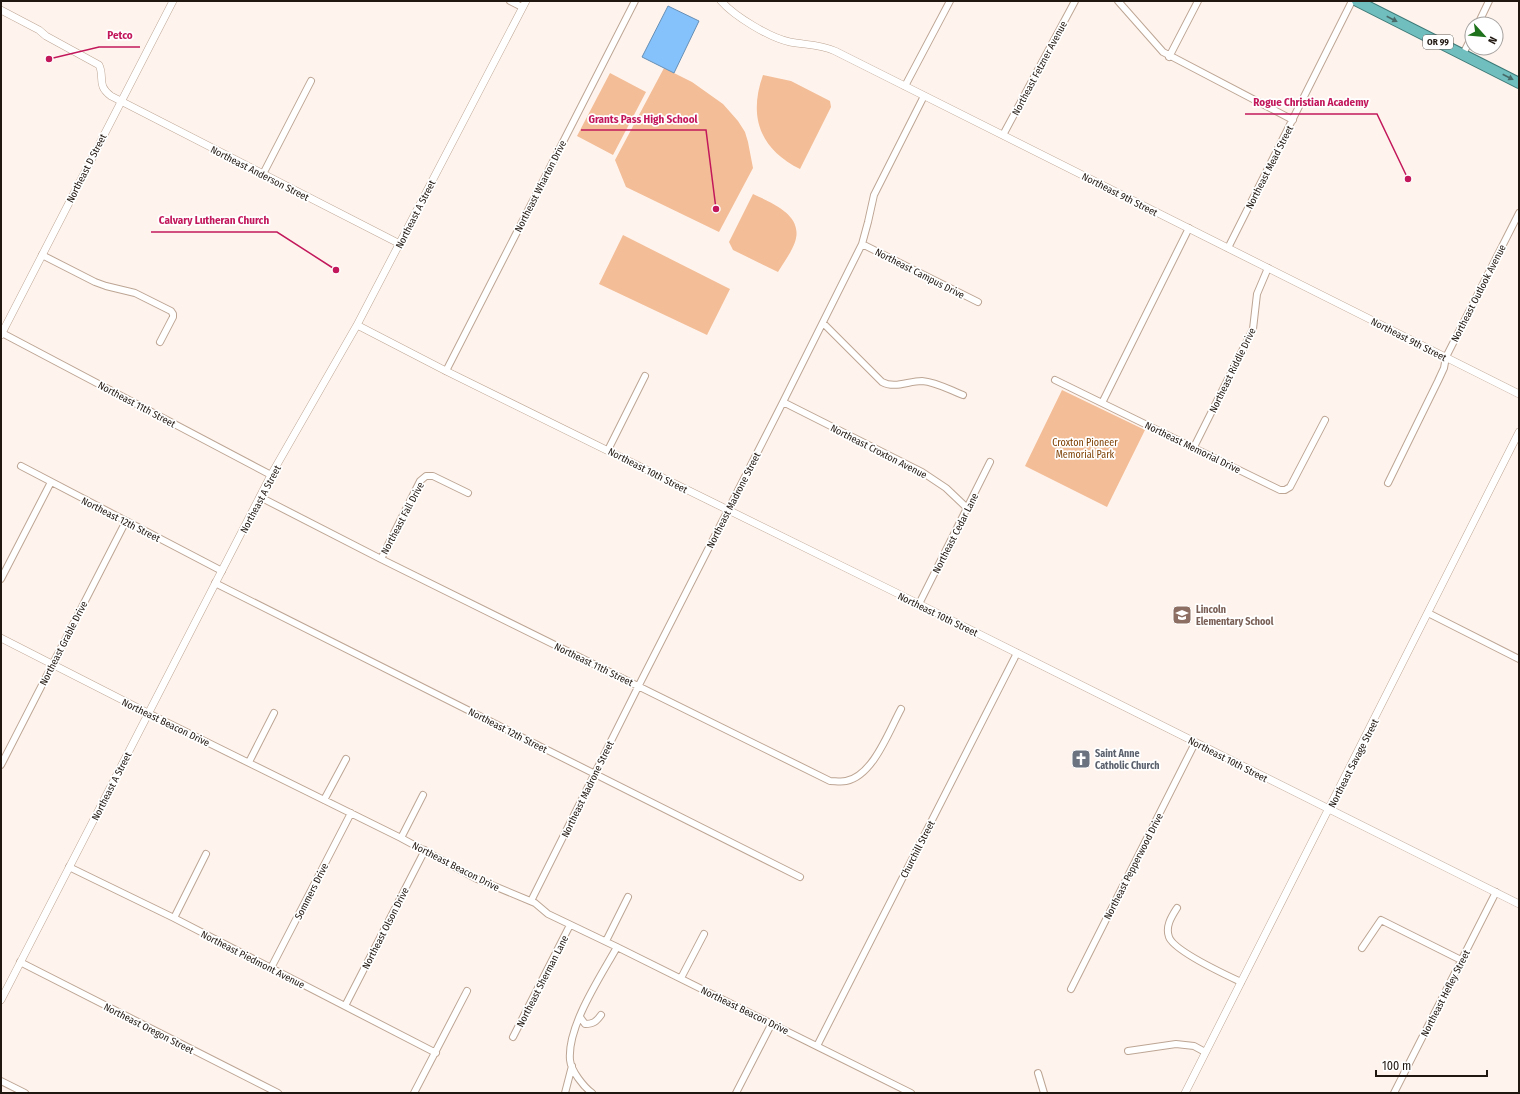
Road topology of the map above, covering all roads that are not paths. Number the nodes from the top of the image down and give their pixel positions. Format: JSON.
{"nodes":[{"id":1,"x":173,"y":1,"type":"edge"},
{"id":2,"x":510,"y":1,"type":"edge"},
{"id":3,"x":635,"y":1,"type":"edge"},
{"id":4,"x":721,"y":1,"type":"edge"},
{"id":5,"x":950,"y":1,"type":"edge"},
{"id":6,"x":1075,"y":1,"type":"edge"},
{"id":7,"x":1118,"y":1,"type":"edge"},
{"id":8,"x":1198,"y":1,"type":"edge"},
{"id":9,"x":1352,"y":1,"type":"edge"},
{"id":10,"x":1357,"y":1,"type":"edge"},
{"id":11,"x":1489,"y":1,"type":"edge"},
{"id":12,"x":524,"y":4,"type":"edge"},
{"id":13,"x":1,"y":10,"type":"edge"},
{"id":14,"x":1482,"y":16,"type":"edge"},
{"id":15,"x":1463,"y":54,"type":"joint"},
{"id":16,"x":1169,"y":57,"type":"junction"},
{"id":17,"x":311,"y":81,"type":"dead end"},
{"id":18,"x":1519,"y":83,"type":"edge"},
{"id":19,"x":905,"y":86,"type":"junction"},
{"id":20,"x":924,"y":96,"type":"junction"},
{"id":21,"x":121,"y":101,"type":"junction"},
{"id":22,"x":1293,"y":120,"type":"junction"},
{"id":23,"x":1003,"y":135,"type":"junction"},
{"id":24,"x":263,"y":174,"type":"junction"},
{"id":25,"x":1519,"y":213,"type":"edge"},
{"id":26,"x":1189,"y":228,"type":"junction"},
{"id":27,"x":400,"y":244,"type":"junction"},
{"id":28,"x":862,"y":244,"type":"junction"},
{"id":29,"x":1228,"y":248,"type":"junction"},
{"id":30,"x":42,"y":255,"type":"junction"},
{"id":31,"x":1268,"y":268,"type":"junction"},
{"id":32,"x":978,"y":302,"type":"dead end"},
{"id":33,"x":823,"y":323,"type":"junction"},
{"id":34,"x":357,"y":325,"type":"junction"},
{"id":35,"x":1,"y":334,"type":"edge"},
{"id":36,"x":160,"y":342,"type":"dead end"},
{"id":37,"x":1446,"y":357,"type":"junction"},
{"id":38,"x":446,"y":371,"type":"junction"},
{"id":39,"x":645,"y":376,"type":"dead end"},
{"id":40,"x":1056,"y":380,"type":"dead end"},
{"id":41,"x":1519,"y":394,"type":"edge"},
{"id":42,"x":963,"y":395,"type":"dead end"},
{"id":43,"x":783,"y":402,"type":"junction"},
{"id":44,"x":1102,"y":403,"type":"junction"},
{"id":45,"x":1324,"y":420,"type":"dead end"},
{"id":46,"x":1519,"y":432,"type":"edge"},
{"id":47,"x":1194,"y":447,"type":"junction"},
{"id":48,"x":608,"y":450,"type":"junction"},
{"id":49,"x":990,"y":462,"type":"dead end"},
{"id":50,"x":21,"y":466,"type":"dead end"},
{"id":51,"x":271,"y":475,"type":"junction"},
{"id":52,"x":51,"y":482,"type":"junction"},
{"id":53,"x":1388,"y":483,"type":"dead end"},
{"id":54,"x":468,"y":493,"type":"dead end"},
{"id":55,"x":260,"y":497,"type":"junction"},
{"id":56,"x":967,"y":508,"type":"junction"},
{"id":57,"x":728,"y":511,"type":"junction"},
{"id":58,"x":126,"y":521,"type":"junction"},
{"id":59,"x":380,"y":559,"type":"junction"},
{"id":60,"x":222,"y":571,"type":"junction"},
{"id":61,"x":1,"y":579,"type":"edge"},
{"id":62,"x":215,"y":583,"type":"junction"},
{"id":63,"x":918,"y":604,"type":"junction"},
{"id":64,"x":1428,"y":613,"type":"junction"},
{"id":65,"x":1,"y":638,"type":"edge"},
{"id":66,"x":1017,"y":653,"type":"junction"},
{"id":67,"x":1519,"y":659,"type":"edge"},
{"id":68,"x":52,"y":664,"type":"junction"},
{"id":69,"x":638,"y":686,"type":"junction"},
{"id":70,"x":901,"y":709,"type":"dead end"},
{"id":71,"x":148,"y":713,"type":"junction"},
{"id":72,"x":274,"y":713,"type":"dead end"},
{"id":73,"x":1195,"y":743,"type":"junction"},
{"id":74,"x":346,"y":759,"type":"dead end"},
{"id":75,"x":249,"y":762,"type":"junction"},
{"id":76,"x":1,"y":765,"type":"edge"},
{"id":77,"x":595,"y":773,"type":"junction"},
{"id":78,"x":423,"y":795,"type":"dead end"},
{"id":79,"x":324,"y":800,"type":"junction"},
{"id":80,"x":1329,"y":810,"type":"junction"},
{"id":81,"x":351,"y":813,"type":"junction"},
{"id":82,"x":401,"y":838,"type":"junction"},
{"id":83,"x":425,"y":850,"type":"junction"},
{"id":84,"x":206,"y":854,"type":"dead end"},
{"id":85,"x":69,"y":867,"type":"junction"},
{"id":86,"x":800,"y":877,"type":"dead end"},
{"id":87,"x":1496,"y":892,"type":"junction"},
{"id":88,"x":628,"y":897,"type":"dead end"},
{"id":89,"x":531,"y":902,"type":"junction"},
{"id":90,"x":1519,"y":904,"type":"edge"},
{"id":91,"x":1177,"y":908,"type":"dead end"},
{"id":92,"x":174,"y":918,"type":"junction"},
{"id":93,"x":570,"y":925,"type":"junction"},
{"id":94,"x":704,"y":934,"type":"dead end"},
{"id":95,"x":606,"y":941,"type":"junction"},
{"id":96,"x":617,"y":947,"type":"junction"},
{"id":97,"x":1362,"y":948,"type":"dead end"},
{"id":98,"x":1461,"y":960,"type":"junction"},
{"id":99,"x":20,"y":962,"type":"junction"},
{"id":100,"x":271,"y":968,"type":"junction"},
{"id":101,"x":681,"y":978,"type":"junction"},
{"id":102,"x":1241,"y":982,"type":"junction"},
{"id":103,"x":1071,"y":989,"type":"dead end"},
{"id":104,"x":467,"y":991,"type":"dead end"},
{"id":105,"x":1,"y":1000,"type":"edge"},
{"id":106,"x":345,"y":1006,"type":"junction"},
{"id":107,"x":601,"y":1015,"type":"dead end"},
{"id":108,"x":580,"y":1017,"type":"junction"},
{"id":109,"x":772,"y":1023,"type":"junction"},
{"id":110,"x":513,"y":1037,"type":"dead end"},
{"id":111,"x":817,"y":1046,"type":"junction"},
{"id":112,"x":1128,"y":1051,"type":"dead end"},
{"id":113,"x":1206,"y":1052,"type":"junction"},
{"id":114,"x":436,"y":1053,"type":"junction"},
{"id":115,"x":572,"y":1066,"type":"junction"},
{"id":116,"x":1038,"y":1073,"type":"dead end"},
{"id":117,"x":1,"y":1081,"type":"edge"},
{"id":118,"x":25,"y":1093,"type":"edge"},
{"id":119,"x":278,"y":1093,"type":"edge"},
{"id":120,"x":414,"y":1093,"type":"edge"},
{"id":121,"x":565,"y":1093,"type":"edge"},
{"id":122,"x":592,"y":1093,"type":"edge"},
{"id":123,"x":736,"y":1093,"type":"edge"},
{"id":124,"x":911,"y":1093,"type":"edge"},
{"id":125,"x":1044,"y":1093,"type":"edge"},
{"id":126,"x":1184,"y":1093,"type":"edge"},
{"id":127,"x":1394,"y":1093,"type":"edge"}],
"edges":[{"from":1,"to":21,"type":"street","name":"Northeast D Street"},
{"from":2,"to":12,"type":"street"},
{"from":3,"to":38,"type":"street","name":"Northeast Wharton Drive"},
{"from":4,"to":19,"type":"street","name":"Northeast 9th Street"},
{"from":5,"to":19,"type":"street"},
{"from":6,"to":23,"type":"street","name":"Northeast Fetzner Avenue"},
{"from":7,"to":16,"type":"street"},
{"from":8,"to":16,"type":"street"},
{"from":9,"to":22,"type":"street","name":"Northeast Mead Street"},
{"from":10,"to":15,"type":"highway","number":"OR 99","one_way":true},
{"from":11,"to":14,"type":"street"},
{"from":12,"to":27,"type":"street","name":"Northeast A Street"},
{"from":13,"to":21,"type":"street","name":"Northeast Anderson Street"},
{"from":15,"to":18,"type":"highway","number":"OR 99","one_way":true},
{"from":16,"to":22,"type":"street"},
{"from":17,"to":24,"type":"street"},
{"from":19,"to":20,"type":"street","name":"Northeast 9th Street"},
{"from":20,"to":23,"type":"street","name":"Northeast 9th Street"},
{"from":20,"to":28,"type":"street","name":"Northeast Madrone Street"},
{"from":21,"to":24,"type":"street","name":"Northeast Anderson Street"},
{"from":21,"to":30,"type":"street","name":"Northeast D Street"},
{"from":22,"to":29,"type":"street","name":"Northeast Mead Street"},
{"from":23,"to":26,"type":"street","name":"Northeast 9th Street"},
{"from":24,"to":27,"type":"street","name":"Northeast Anderson Street"},
{"from":25,"to":37,"type":"street","name":"Northeast Outlook Avenue"},
{"from":26,"to":29,"type":"street","name":"Northeast 9th Street"},
{"from":26,"to":44,"type":"street"},
{"from":27,"to":34,"type":"street","name":"Northeast A Street"},
{"from":28,"to":32,"type":"street","name":"Northeast Campus Drive"},
{"from":28,"to":33,"type":"street","name":"Northeast Madrone Street"},
{"from":29,"to":31,"type":"street","name":"Northeast 9th Street"},
{"from":30,"to":35,"type":"street","name":"Northeast D Street"},
{"from":30,"to":36,"type":"street"},
{"from":31,"to":37,"type":"street","name":"Northeast 9th Street"},
{"from":31,"to":47,"type":"street","name":"Northeast Riddle Drive"},
{"from":33,"to":42,"type":"street"},
{"from":33,"to":43,"type":"street","name":"Northeast Madrone Street"},
{"from":34,"to":38,"type":"street","name":"Northeast 10th Street"},
{"from":34,"to":51,"type":"street","name":"Northeast A Street"},
{"from":35,"to":51,"type":"street","name":"Northeast 11th Street"},
{"from":37,"to":41,"type":"street","name":"Northeast 9th Street"},
{"from":37,"to":53,"type":"street","name":"Northeast Outlook Avenue"},
{"from":38,"to":48,"type":"street","name":"Northeast 10th Street"},
{"from":39,"to":48,"type":"street"},
{"from":40,"to":44,"type":"street","name":"Northeast Memorial Drive"},
{"from":43,"to":56,"type":"street","name":"Northeast Croxton Avenue"},
{"from":43,"to":57,"type":"street","name":"Northeast Madrone Street"},
{"from":44,"to":47,"type":"street","name":"Northeast Memorial Drive"},
{"from":45,"to":47,"type":"street","name":"Northeast Memorial Drive"},
{"from":46,"to":64,"type":"street","name":"Northeast Savage Street"},
{"from":48,"to":57,"type":"street","name":"Northeast 10th Street"},
{"from":49,"to":56,"type":"street","name":"Northeast Cedar Lane"},
{"from":50,"to":52,"type":"street","name":"Northeast 12th Street"},
{"from":51,"to":55,"type":"street","name":"Northeast A Street"},
{"from":52,"to":58,"type":"street","name":"Northeast 12th Street"},
{"from":52,"to":61,"type":"street"},
{"from":54,"to":59,"type":"street","name":"Northeast Fall Drive"},
{"from":55,"to":59,"type":"street","name":"Northeast 11th Street"},
{"from":55,"to":60,"type":"street","name":"Northeast A Street"},
{"from":56,"to":63,"type":"street","name":"Northeast Cedar Lane"},
{"from":57,"to":63,"type":"street","name":"Northeast 10th Street"},
{"from":57,"to":69,"type":"street","name":"Northeast Madrone Street"},
{"from":58,"to":60,"type":"street","name":"Northeast 12th Street"},
{"from":58,"to":68,"type":"street","name":"Northeast Grable Drive"},
{"from":59,"to":69,"type":"street","name":"Northeast 11th Street"},
{"from":60,"to":62,"type":"street","name":"Northeast A Street"},
{"from":62,"to":71,"type":"street","name":"Northeast A Street"},
{"from":62,"to":77,"type":"street","name":"Northeast 12th Street"},
{"from":63,"to":66,"type":"street","name":"Northeast 10th Street"},
{"from":64,"to":67,"type":"street"},
{"from":64,"to":80,"type":"street","name":"Northeast Savage Street"},
{"from":65,"to":68,"type":"street","name":"Northeast Beacon Drive"},
{"from":66,"to":73,"type":"street","name":"Northeast 10th Street"},
{"from":66,"to":111,"type":"street","name":"Churchill Street"},
{"from":68,"to":71,"type":"street","name":"Northeast Beacon Drive"},
{"from":68,"to":76,"type":"street","name":"Northeast Grable Drive"},
{"from":69,"to":70,"type":"street","name":"Northeast 11th Street"},
{"from":69,"to":77,"type":"street","name":"Northeast Madrone Street"},
{"from":71,"to":75,"type":"street","name":"Northeast Beacon Drive"},
{"from":71,"to":85,"type":"street","name":"Northeast A Street"},
{"from":72,"to":75,"type":"street"},
{"from":73,"to":80,"type":"street","name":"Northeast 10th Street"},
{"from":73,"to":103,"type":"street","name":"Northeast Pepperwood Drive"},
{"from":74,"to":79,"type":"street"},
{"from":75,"to":79,"type":"street","name":"Northeast Beacon Drive"},
{"from":77,"to":86,"type":"street","name":"Northeast 12th Street"},
{"from":77,"to":89,"type":"street","name":"Northeast Madrone Street"},
{"from":78,"to":82,"type":"street"},
{"from":79,"to":81,"type":"street","name":"Northeast Beacon Drive"},
{"from":80,"to":87,"type":"street","name":"Northeast 10th Street"},
{"from":80,"to":102,"type":"street","name":"Northeast Savage Street"},
{"from":81,"to":82,"type":"street","name":"Northeast Beacon Drive"},
{"from":81,"to":100,"type":"street","name":"Sommers Drive"},
{"from":82,"to":83,"type":"street","name":"Northeast Beacon Drive"},
{"from":83,"to":89,"type":"street","name":"Northeast Beacon Drive"},
{"from":83,"to":106,"type":"street","name":"Northeast Olson Drive"},
{"from":84,"to":92,"type":"street"},
{"from":85,"to":92,"type":"street","name":"Northeast Piedmont Avenue"},
{"from":85,"to":99,"type":"street","name":"Northeast A Street"},
{"from":87,"to":90,"type":"street","name":"Northeast 10th Street"},
{"from":87,"to":98,"type":"street","name":"Northeast Hefley Street"},
{"from":88,"to":95,"type":"street"},
{"from":89,"to":93,"type":"street","name":"Northeast Beacon Drive"},
{"from":91,"to":102,"type":"street"},
{"from":92,"to":100,"type":"street","name":"Northeast Piedmont Avenue"},
{"from":93,"to":95,"type":"street","name":"Northeast Beacon Drive"},
{"from":93,"to":110,"type":"street","name":"Northeast Sherman Lane"},
{"from":94,"to":101,"type":"street"},
{"from":95,"to":96,"type":"street","name":"Northeast Beacon Drive"},
{"from":96,"to":101,"type":"street","name":"Northeast Beacon Drive"},
{"from":96,"to":108,"type":"street"},
{"from":97,"to":98,"type":"street"},
{"from":98,"to":127,"type":"street","name":"Northeast Hefley Street"},
{"from":99,"to":105,"type":"street","name":"Northeast A Street"},
{"from":99,"to":119,"type":"street","name":"Northeast Oregon Street"},
{"from":100,"to":106,"type":"street","name":"Northeast Piedmont Avenue"},
{"from":101,"to":109,"type":"street","name":"Northeast Beacon Drive"},
{"from":102,"to":113,"type":"street","name":"Northeast Savage Street"},
{"from":104,"to":114,"type":"street"},
{"from":106,"to":114,"type":"street","name":"Northeast Piedmont Avenue"},
{"from":107,"to":108,"type":"street"},
{"from":108,"to":115,"type":"street"},
{"from":109,"to":111,"type":"street","name":"Northeast Beacon Drive"},
{"from":109,"to":123,"type":"street"},
{"from":111,"to":124,"type":"street","name":"Northeast Beacon Drive"},
{"from":112,"to":113,"type":"street"},
{"from":113,"to":126,"type":"street","name":"Northeast Savage Street"},
{"from":114,"to":120,"type":"street"},
{"from":115,"to":121,"type":"street"},
{"from":115,"to":122,"type":"street"},
{"from":116,"to":125,"type":"street"},
{"from":117,"to":118,"type":"street"}]}
